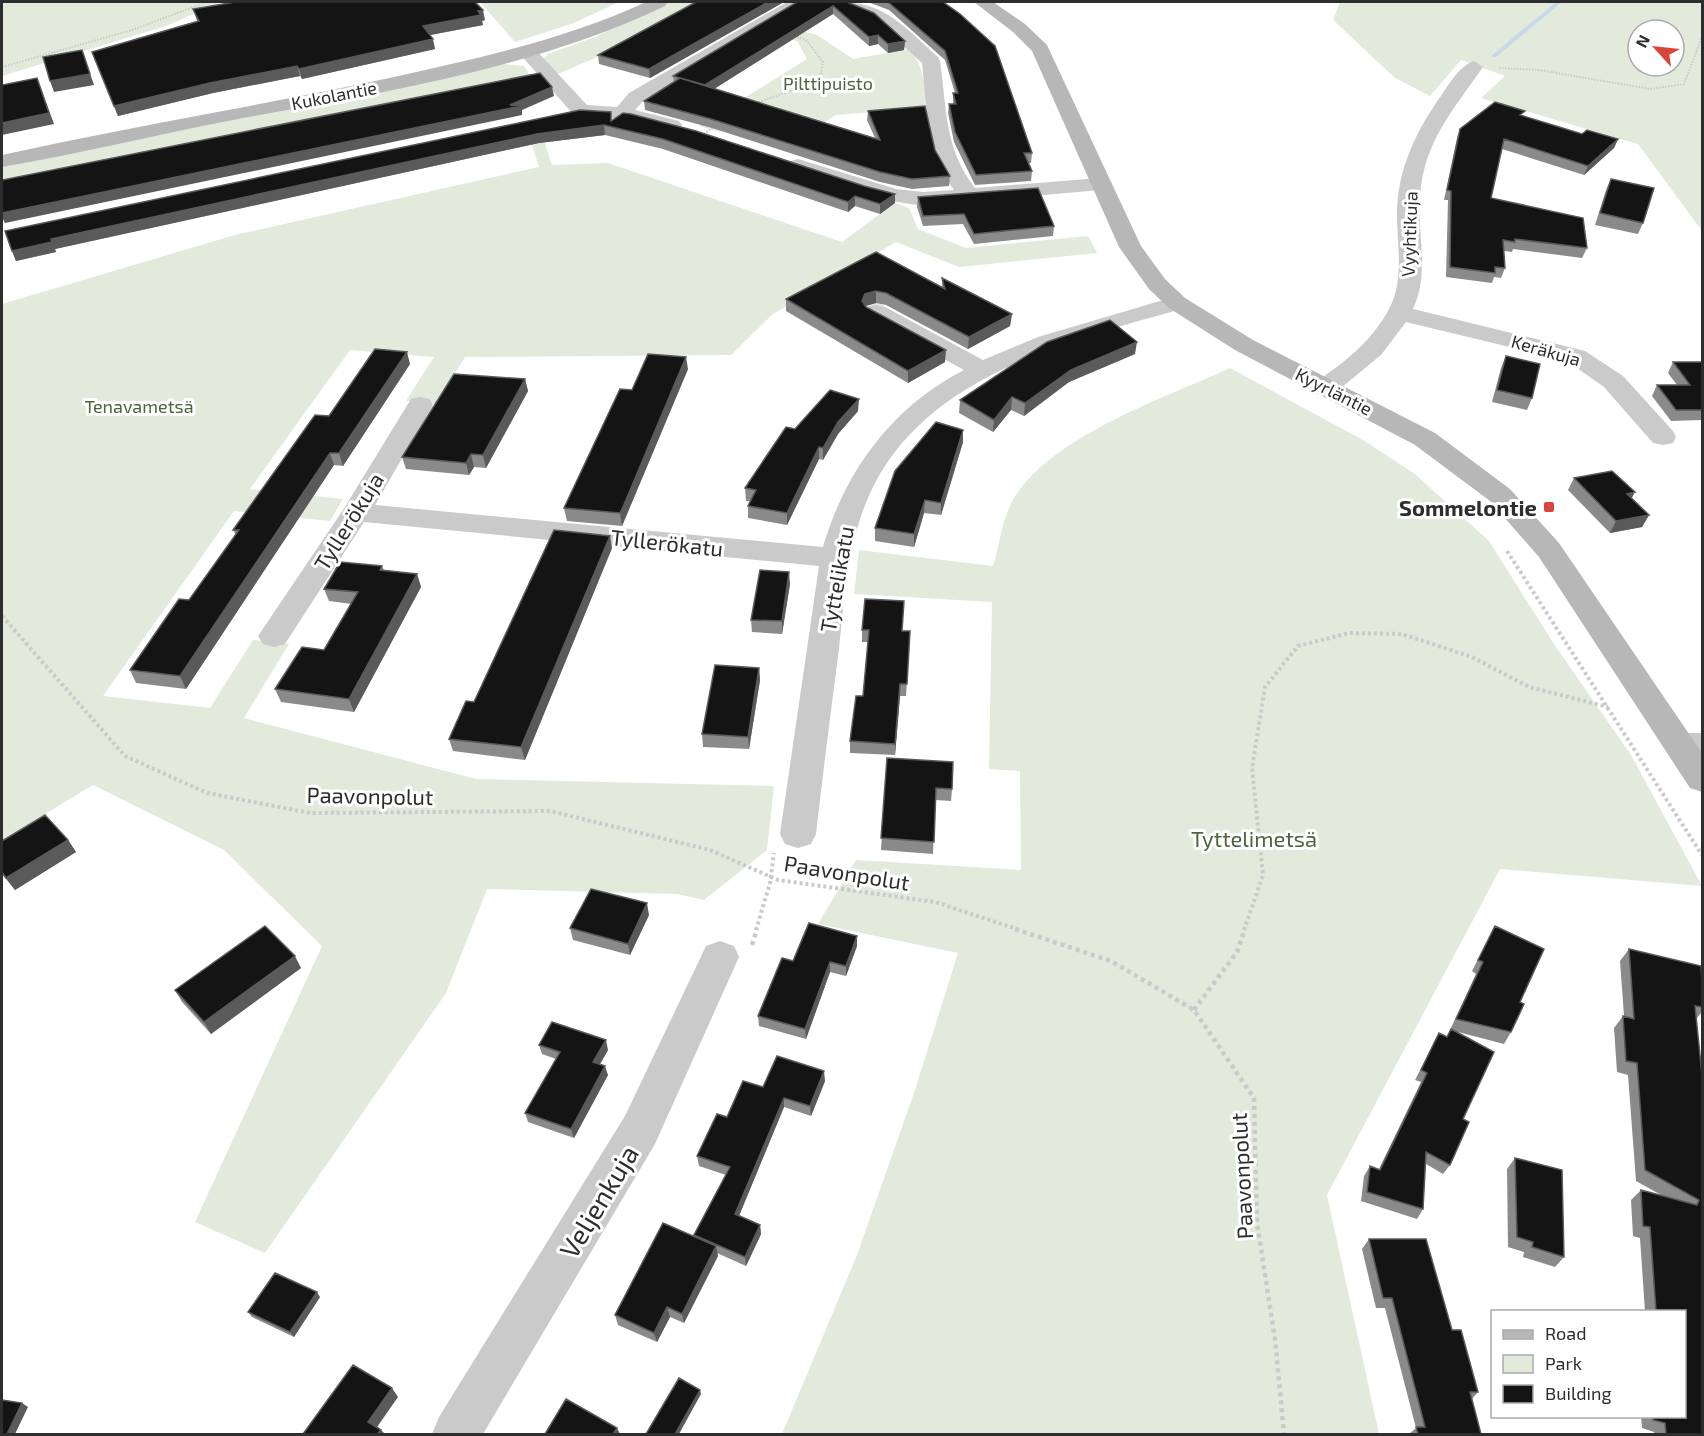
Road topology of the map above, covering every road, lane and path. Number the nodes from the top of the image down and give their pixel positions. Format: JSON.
{"nodes":[{"id":1,"x":207,"y":2,"type":"edge"},
{"id":2,"x":659,"y":2,"type":"edge"},
{"id":3,"x":799,"y":2,"type":"edge"},
{"id":4,"x":849,"y":2,"type":"edge"},
{"id":5,"x":982,"y":2,"type":"edge"},
{"id":6,"x":758,"y":26,"type":"junction"},
{"id":7,"x":1702,"y":37,"type":"edge"},
{"id":8,"x":527,"y":52,"type":"junction"},
{"id":9,"x":2,"y":67,"type":"edge"},
{"id":10,"x":1474,"y":67,"type":"joint"},
{"id":11,"x":748,"y":106,"type":"edge"},
{"id":12,"x":622,"y":113,"type":"junction"},
{"id":13,"x":721,"y":122,"type":"edge"},
{"id":14,"x":704,"y":134,"type":"joint"},
{"id":15,"x":783,"y":160,"type":"edge"},
{"id":16,"x":2,"y":162,"type":"edge"},
{"id":17,"x":1100,"y":184,"type":"junction"},
{"id":18,"x":969,"y":195,"type":"junction"},
{"id":19,"x":1177,"y":303,"type":"junction"},
{"id":20,"x":876,"y":312,"type":"edge"},
{"id":21,"x":1399,"y":313,"type":"junction"},
{"id":22,"x":982,"y":370,"type":"junction"},
{"id":23,"x":1327,"y":387,"type":"junction"},
{"id":24,"x":420,"y":405,"type":"dead end"},
{"id":25,"x":1663,"y":438,"type":"dead end"},
{"id":26,"x":356,"y":512,"type":"junction"},
{"id":27,"x":1504,"y":546,"type":"dead end"},
{"id":28,"x":835,"y":558,"type":"junction"},
{"id":29,"x":2,"y":616,"type":"edge"},
{"id":30,"x":274,"y":636,"type":"dead end"},
{"id":31,"x":1609,"y":707,"type":"junction"},
{"id":32,"x":1692,"y":745,"type":"edge"},
{"id":33,"x":1702,"y":779,"type":"edge"},
{"id":34,"x":1666,"y":782,"type":"dead end"},
{"id":35,"x":1655,"y":783,"type":"junction"},
{"id":36,"x":798,"y":834,"type":"dead end"},
{"id":37,"x":1702,"y":854,"type":"edge"},
{"id":38,"x":720,"y":957,"type":"dead end"},
{"id":39,"x":1194,"y":1010,"type":"junction"},
{"id":40,"x":456,"y":1434,"type":"edge"},
{"id":41,"x":1284,"y":1434,"type":"edge"}],
"edges":[{"from":1,"to":9,"type":"path"},
{"from":2,"to":8,"type":"street","name":"Kukolantie"},
{"from":3,"to":6,"type":"street"},
{"from":4,"to":18,"type":"street"},
{"from":5,"to":17,"type":"street","name":"Kyyrläntie"},
{"from":6,"to":11,"type":"path"},
{"from":6,"to":12,"type":"street"},
{"from":7,"to":10,"type":"path"},
{"from":8,"to":12,"type":"street"},
{"from":8,"to":16,"type":"street","name":"Kukolantie"},
{"from":10,"to":21,"type":"street","name":"Vyyhtikuja"},
{"from":12,"to":14,"type":"street"},
{"from":13,"to":14,"type":"path"},
{"from":15,"to":18,"type":"street"},
{"from":17,"to":18,"type":"street"},
{"from":17,"to":19,"type":"street","name":"Kyyrläntie"},
{"from":19,"to":22,"type":"street","name":"Tyttelikatu"},
{"from":19,"to":23,"type":"street","name":"Kyyrläntie"},
{"from":20,"to":22,"type":"street"},
{"from":21,"to":23,"type":"street","name":"Vyyhtikuja"},
{"from":21,"to":25,"type":"street","name":"Keräkuja"},
{"from":22,"to":28,"type":"street","name":"Tyttelikatu"},
{"from":23,"to":32,"type":"street","name":"Kyyrläntie"},
{"from":24,"to":26,"type":"street","name":"Tyllerökuja"},
{"from":26,"to":28,"type":"street","name":"Tyllerökatu"},
{"from":26,"to":30,"type":"street","name":"Tyllerökuja"},
{"from":27,"to":31,"type":"path"},
{"from":28,"to":36,"type":"street","name":"Tyttelikatu"},
{"from":29,"to":39,"type":"path","name":"Paavonpolut"},
{"from":31,"to":35,"type":"path"},
{"from":31,"to":39,"type":"path"},
{"from":32,"to":33,"type":"street","name":"Kyyrläntie"},
{"from":34,"to":35,"type":"path"},
{"from":35,"to":37,"type":"path"},
{"from":38,"to":40,"type":"street","name":"Veljenkuja"},
{"from":39,"to":41,"type":"path","name":"Paavonpolut"}]}
